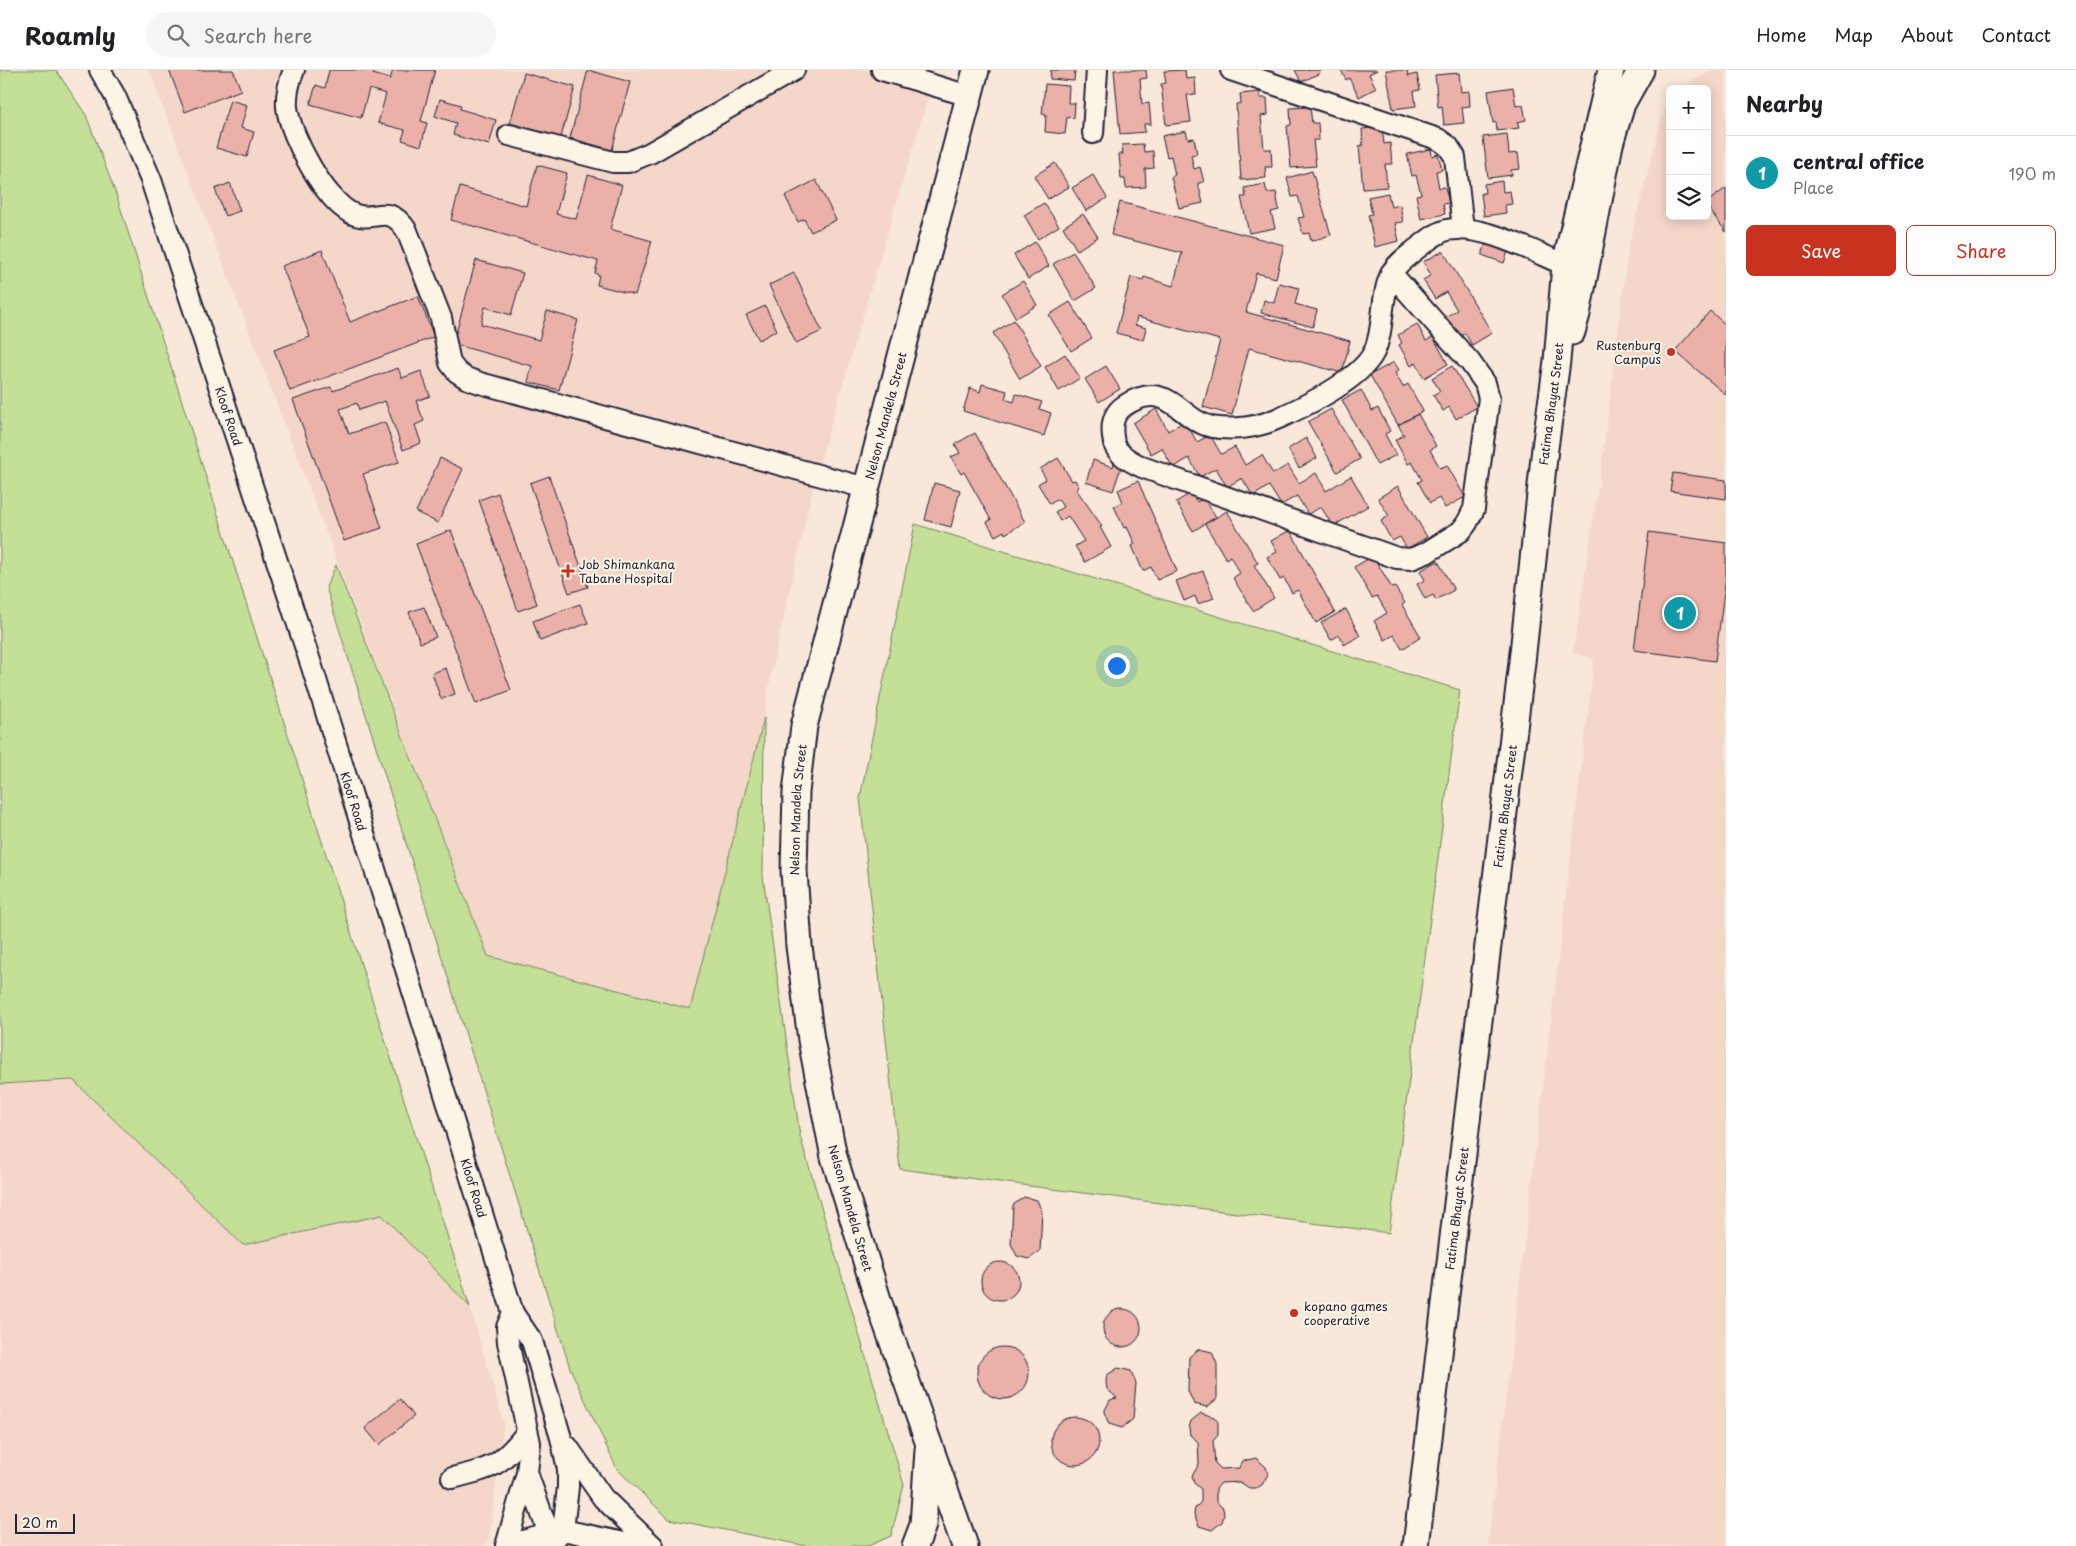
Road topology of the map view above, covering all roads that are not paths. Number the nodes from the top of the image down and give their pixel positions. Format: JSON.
{"nodes":[{"id":1,"x":100,"y":70,"type":"edge"},
{"id":2,"x":294,"y":70,"type":"edge"},
{"id":3,"x":794,"y":70,"type":"edge"},
{"id":4,"x":882,"y":70,"type":"edge"},
{"id":5,"x":976,"y":70,"type":"edge"},
{"id":6,"x":1097,"y":70,"type":"edge"},
{"id":7,"x":1231,"y":70,"type":"edge"},
{"id":8,"x":1611,"y":70,"type":"edge"},
{"id":9,"x":1641,"y":70,"type":"edge"},
{"id":10,"x":969,"y":96,"type":"junction"},
{"id":11,"x":1093,"y":133,"type":"dead end"},
{"id":12,"x":509,"y":135,"type":"dead end"},
{"id":13,"x":1463,"y":229,"type":"junction"},
{"id":14,"x":1566,"y":265,"type":"junction"},
{"id":15,"x":1391,"y":273,"type":"junction"},
{"id":16,"x":1557,"y":361,"type":"junction"},
{"id":17,"x":866,"y":488,"type":"junction"},
{"id":18,"x":513,"y":1313,"type":"junction"},
{"id":19,"x":527,"y":1432,"type":"junction"},
{"id":20,"x":561,"y":1438,"type":"junction"},
{"id":21,"x":928,"y":1440,"type":"junction"},
{"id":22,"x":527,"y":1473,"type":"junction"},
{"id":23,"x":452,"y":1478,"type":"dead end"},
{"id":24,"x":553,"y":1540,"type":"edge"},
{"id":25,"x":506,"y":1546,"type":"edge"},
{"id":26,"x":638,"y":1546,"type":"edge"},
{"id":27,"x":653,"y":1546,"type":"edge"},
{"id":28,"x":916,"y":1546,"type":"edge"},
{"id":29,"x":965,"y":1546,"type":"edge"},
{"id":30,"x":1416,"y":1546,"type":"edge"}],
"edges":[{"from":1,"to":18,"type":"street","name":"Kloof Road"},
{"from":2,"to":17,"type":"street"},
{"from":3,"to":12,"type":"street"},
{"from":4,"to":10,"type":"street"},
{"from":5,"to":10,"type":"main road","name":"Nelson Mandela Street"},
{"from":6,"to":11,"type":"street"},
{"from":7,"to":13,"type":"street"},
{"from":8,"to":14,"type":"main road","name":"Fatima Bhayat Street"},
{"from":9,"to":16,"type":"main road"},
{"from":10,"to":17,"type":"main road","name":"Nelson Mandela Street"},
{"from":13,"to":14,"type":"street"},
{"from":13,"to":15,"type":"street"},
{"from":14,"to":16,"type":"main road","name":"Fatima Bhayat Street"},
{"from":15,"to":15,"type":"street"},
{"from":16,"to":30,"type":"main road","name":"Fatima Bhayat Street"},
{"from":17,"to":21,"type":"main road","name":"Nelson Mandela Street"},
{"from":18,"to":19,"type":"street","name":"Kloof Road"},
{"from":18,"to":20,"type":"street"},
{"from":19,"to":22,"type":"street","name":"Kloof Road"},
{"from":19,"to":23,"type":"street"},
{"from":20,"to":24,"type":"street"},
{"from":20,"to":27,"type":"street"},
{"from":21,"to":28,"type":"main road"},
{"from":21,"to":29,"type":"main road","name":"Nelson Mandela Street"},
{"from":22,"to":24,"type":"street"},
{"from":22,"to":25,"type":"street","name":"Kloof Road"},
{"from":24,"to":25,"type":"street"},
{"from":24,"to":26,"type":"street"}]}
